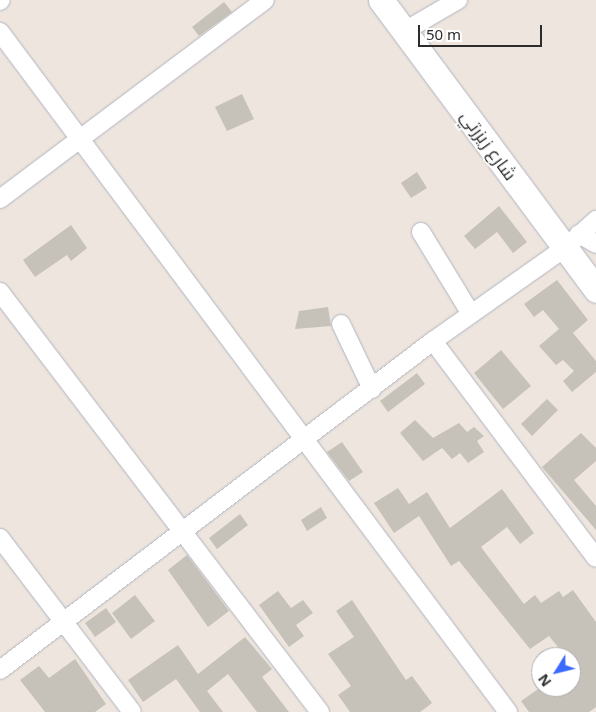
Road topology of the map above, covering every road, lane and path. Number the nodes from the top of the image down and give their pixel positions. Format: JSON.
{"nodes":[{"id":1,"x":265,"y":0,"type":"edge"},
{"id":2,"x":381,"y":0,"type":"edge"},
{"id":3,"x":396,"y":0,"type":"edge"},
{"id":4,"x":458,"y":0,"type":"edge"},
{"id":5,"x":416,"y":25,"type":"junction"},
{"id":6,"x":0,"y":32,"type":"edge"},
{"id":7,"x":81,"y":139,"type":"junction"},
{"id":8,"x":0,"y":199,"type":"edge"},
{"id":9,"x":596,"y":220,"type":"edge"},
{"id":10,"x":421,"y":232,"type":"dead end"},
{"id":11,"x":578,"y":241,"type":"edge"},
{"id":12,"x":596,"y":266,"type":"edge"},
{"id":13,"x":596,"y":290,"type":"edge"},
{"id":14,"x":0,"y":292,"type":"edge"},
{"id":15,"x":471,"y":314,"type":"junction"},
{"id":16,"x":341,"y":324,"type":"dead end"},
{"id":17,"x":433,"y":341,"type":"junction"},
{"id":18,"x":372,"y":389,"type":"junction"},
{"id":19,"x":304,"y":440,"type":"junction"},
{"id":20,"x":183,"y":533,"type":"junction"},
{"id":21,"x":0,"y":538,"type":"edge"},
{"id":22,"x":596,"y":558,"type":"edge"},
{"id":23,"x":64,"y":623,"type":"junction"},
{"id":24,"x":0,"y":670,"type":"edge"},
{"id":25,"x":132,"y":712,"type":"edge"},
{"id":26,"x":320,"y":712,"type":"edge"},
{"id":27,"x":508,"y":712,"type":"edge"}],
"edges":[{"from":1,"to":7,"type":"street"},
{"from":2,"to":11,"type":"street","name":"شارع زيزرتي"},
{"from":3,"to":5,"type":"street","name":"شارع زيزرتي"},
{"from":4,"to":5,"type":"street"},
{"from":5,"to":11,"type":"street","name":"شارع زيزرتي"},
{"from":6,"to":7,"type":"street"},
{"from":7,"to":8,"type":"street"},
{"from":7,"to":19,"type":"street"},
{"from":9,"to":11,"type":"street"},
{"from":10,"to":15,"type":"street"},
{"from":11,"to":12,"type":"street","name":"شارع زيزرتي"},
{"from":11,"to":13,"type":"street","name":"شارع زيزرتي"},
{"from":11,"to":15,"type":"street"},
{"from":14,"to":20,"type":"street"},
{"from":15,"to":17,"type":"street"},
{"from":16,"to":18,"type":"street"},
{"from":17,"to":18,"type":"street"},
{"from":17,"to":22,"type":"street"},
{"from":18,"to":19,"type":"street"},
{"from":19,"to":20,"type":"street"},
{"from":19,"to":27,"type":"street"},
{"from":20,"to":23,"type":"street"},
{"from":20,"to":26,"type":"street"},
{"from":21,"to":23,"type":"street"},
{"from":23,"to":24,"type":"street"},
{"from":23,"to":25,"type":"street"}]}
